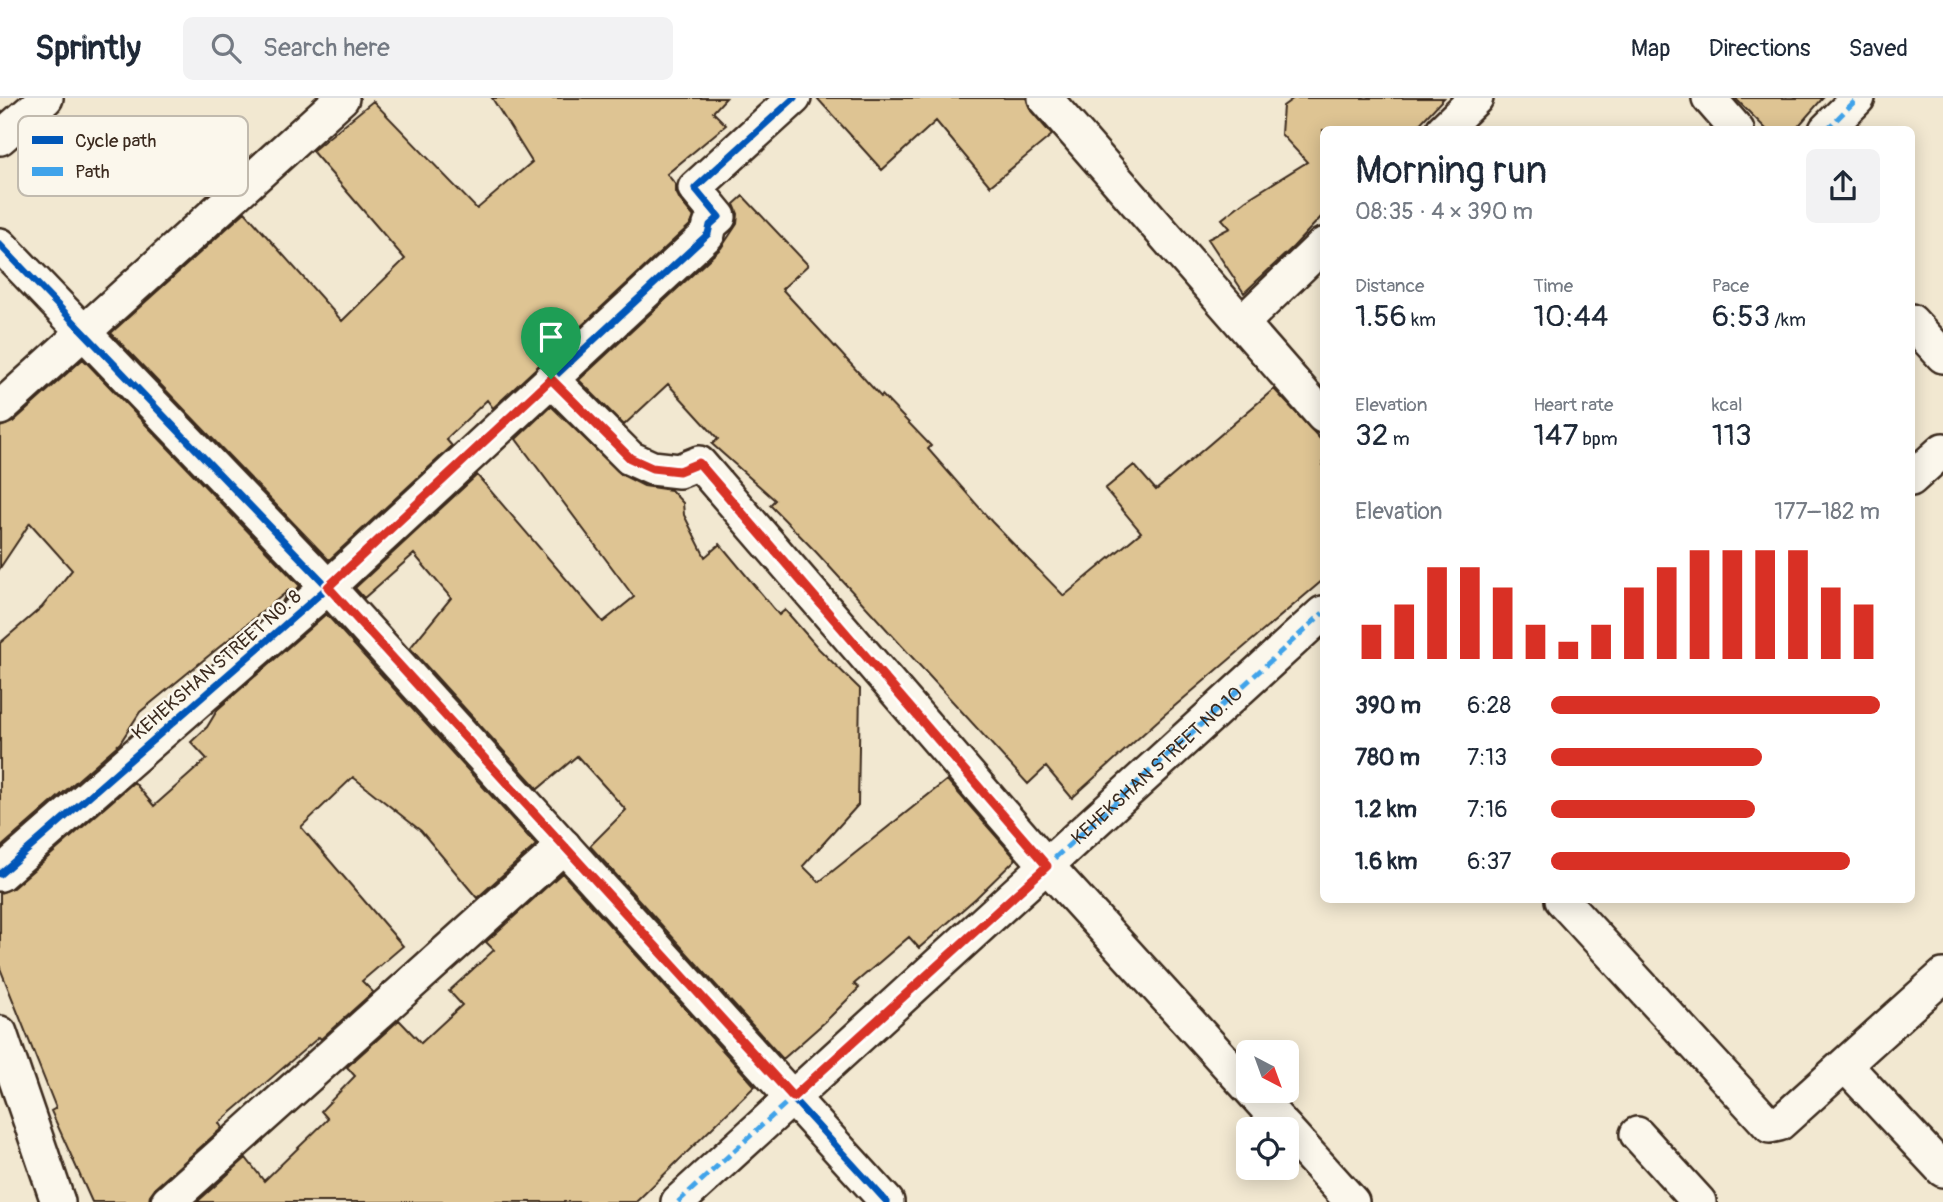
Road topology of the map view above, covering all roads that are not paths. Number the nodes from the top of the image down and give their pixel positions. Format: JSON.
{"nodes":[{"id":1,"x":46,"y":98,"type":"edge"},
{"id":2,"x":342,"y":98,"type":"edge"},
{"id":3,"x":794,"y":98,"type":"edge"},
{"id":4,"x":1045,"y":98,"type":"edge"},
{"id":5,"x":1476,"y":98,"type":"edge"},
{"id":6,"x":1709,"y":98,"type":"edge"},
{"id":7,"x":1858,"y":98,"type":"edge"},
{"id":8,"x":25,"y":116,"type":"edge"},
{"id":9,"x":18,"y":122,"type":"edge"},
{"id":10,"x":1447,"y":126,"type":"edge"},
{"id":11,"x":1734,"y":126,"type":"edge"},
{"id":12,"x":1830,"y":126,"type":"edge"},
{"id":13,"x":0,"y":138,"type":"edge"},
{"id":14,"x":248,"y":183,"type":"edge"},
{"id":15,"x":234,"y":196,"type":"edge"},
{"id":16,"x":0,"y":245,"type":"edge"},
{"id":17,"x":1320,"y":248,"type":"edge"},
{"id":18,"x":1242,"y":323,"type":"junction"},
{"id":19,"x":1915,"y":325,"type":"edge"},
{"id":20,"x":84,"y":332,"type":"junction"},
{"id":21,"x":1943,"y":356,"type":"edge"},
{"id":22,"x":551,"y":379,"type":"junction"},
{"id":23,"x":0,"y":408,"type":"edge"},
{"id":24,"x":1320,"y":413,"type":"edge"},
{"id":25,"x":1943,"y":450,"type":"edge"},
{"id":26,"x":1915,"y":475,"type":"edge"},
{"id":27,"x":328,"y":587,"type":"junction"},
{"id":28,"x":1319,"y":625,"type":"edge"},
{"id":29,"x":564,"y":846,"type":"junction"},
{"id":30,"x":1047,"y":866,"type":"junction"},
{"id":31,"x":0,"y":874,"type":"edge"},
{"id":32,"x":1565,"y":903,"type":"edge"},
{"id":33,"x":1943,"y":976,"type":"edge"},
{"id":34,"x":0,"y":1033,"type":"edge"},
{"id":35,"x":1845,"y":1065,"type":"junction"},
{"id":36,"x":1236,"y":1075,"type":"edge"},
{"id":37,"x":793,"y":1097,"type":"junction"},
{"id":38,"x":1262,"y":1103,"type":"edge"},
{"id":39,"x":1275,"y":1117,"type":"edge"},
{"id":40,"x":1637,"y":1134,"type":"dead end"},
{"id":41,"x":1299,"y":1143,"type":"edge"},
{"id":42,"x":1943,"y":1170,"type":"edge"},
{"id":43,"x":58,"y":1202,"type":"edge"},
{"id":44,"x":168,"y":1202,"type":"edge"},
{"id":45,"x":678,"y":1202,"type":"edge"},
{"id":46,"x":887,"y":1202,"type":"edge"},
{"id":47,"x":1353,"y":1202,"type":"edge"},
{"id":48,"x":1699,"y":1202,"type":"edge"}],
"edges":[{"from":1,"to":8,"type":"street"},
{"from":2,"to":14,"type":"street"},
{"from":3,"to":22,"type":"street","name":"KEHEKSHAN STREET NO. 8"},
{"from":4,"to":18,"type":"street"},
{"from":5,"to":10,"type":"street"},
{"from":6,"to":11,"type":"street"},
{"from":7,"to":12,"type":"street"},
{"from":9,"to":13,"type":"street"},
{"from":15,"to":20,"type":"street"},
{"from":16,"to":20,"type":"street"},
{"from":17,"to":18,"type":"street"},
{"from":18,"to":24,"type":"street"},
{"from":19,"to":21,"type":"street"},
{"from":20,"to":23,"type":"street"},
{"from":20,"to":27,"type":"street"},
{"from":22,"to":27,"type":"street","name":"KEHEKSHAN STREET NO. 8"},
{"from":22,"to":30,"type":"street"},
{"from":25,"to":26,"type":"street"},
{"from":27,"to":29,"type":"street"},
{"from":27,"to":31,"type":"street","name":"KEHEKSHAN STREET NO. 8"},
{"from":28,"to":30,"type":"street","name":"KEHEKSHAN STREET NO.10"},
{"from":29,"to":37,"type":"street"},
{"from":29,"to":44,"type":"street"},
{"from":30,"to":36,"type":"street"},
{"from":30,"to":37,"type":"street","name":"KEHEKSHAN STREET NO.10"},
{"from":32,"to":35,"type":"street"},
{"from":33,"to":35,"type":"street"},
{"from":34,"to":43,"type":"street"},
{"from":35,"to":42,"type":"street"},
{"from":37,"to":45,"type":"street","name":"KEHEKSHAN STREET NO.10"},
{"from":37,"to":46,"type":"street"},
{"from":38,"to":39,"type":"street"},
{"from":40,"to":48,"type":"street"},
{"from":41,"to":47,"type":"street"}]}
